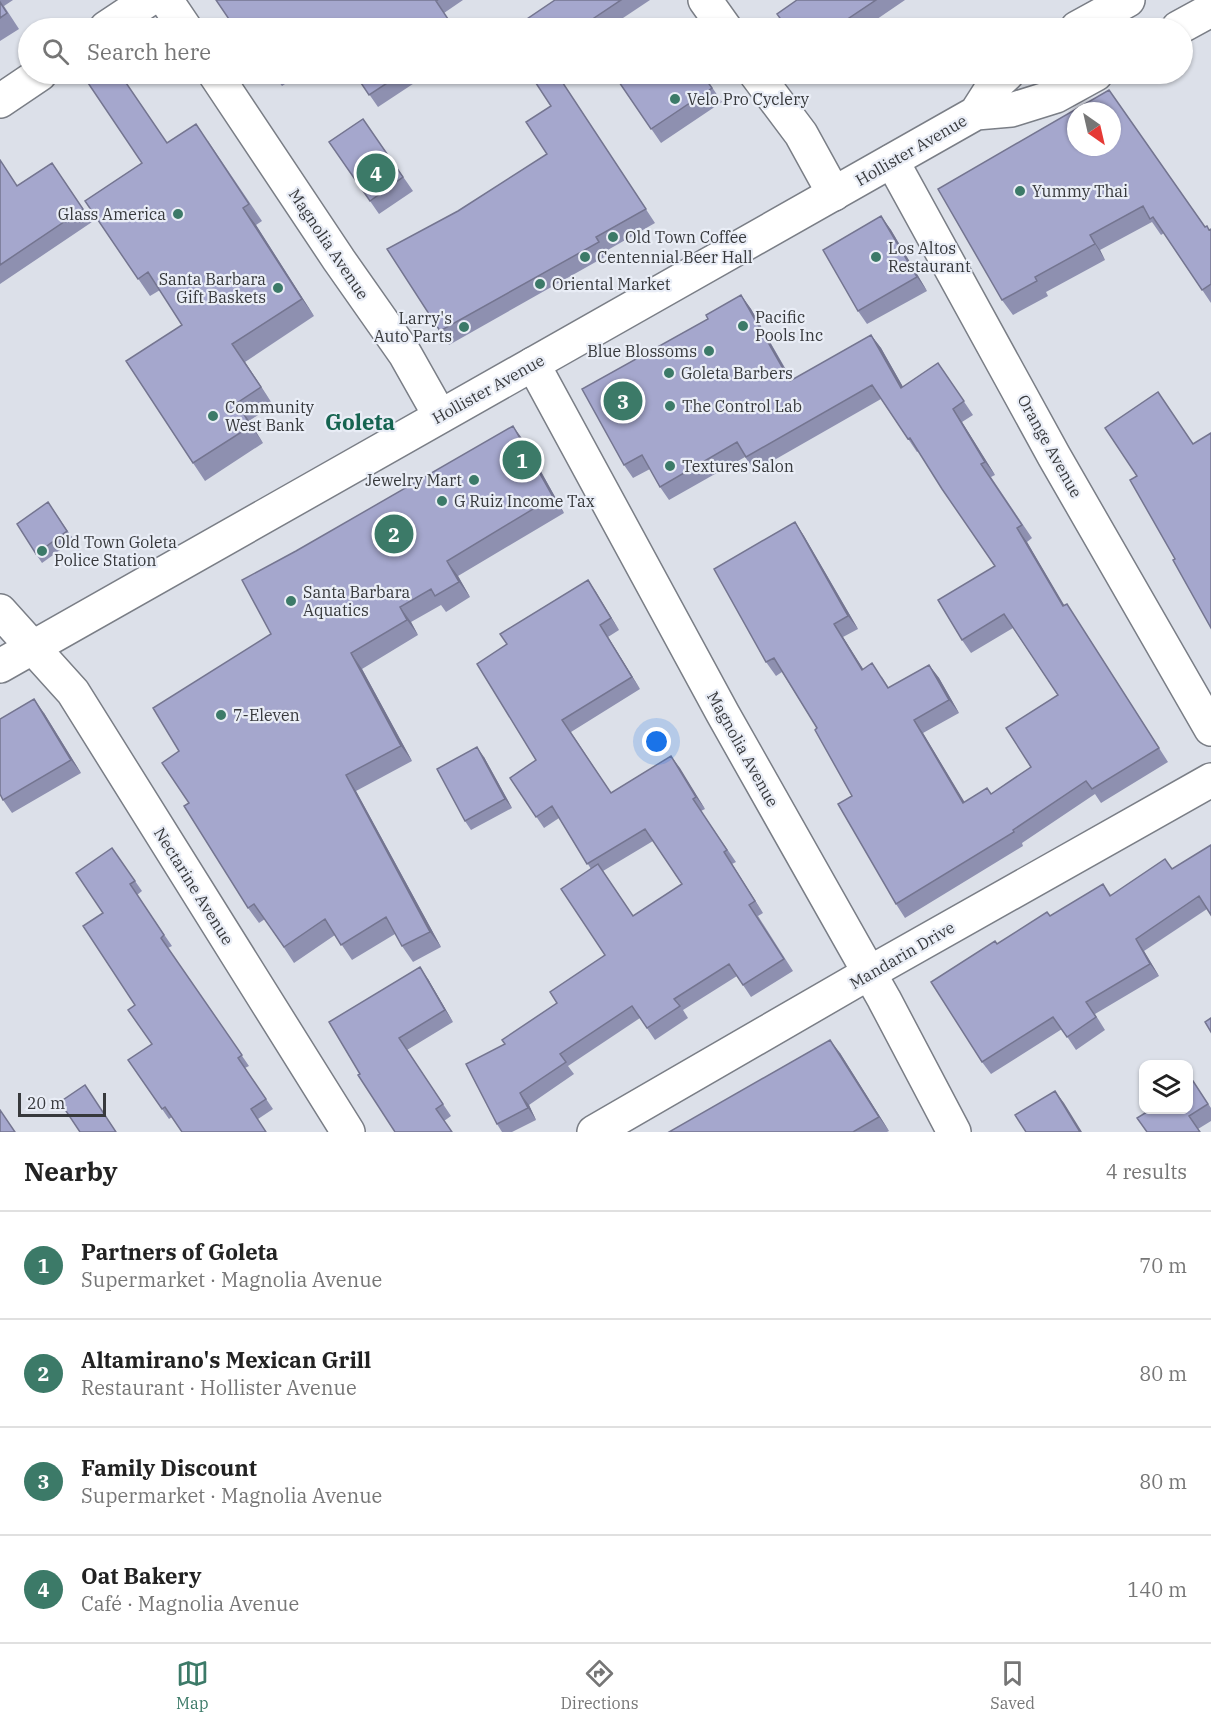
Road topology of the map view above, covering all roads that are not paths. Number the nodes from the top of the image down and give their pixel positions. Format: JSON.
{"nodes":[{"id":1,"x":148,"y":0,"type":"edge"},
{"id":2,"x":166,"y":0,"type":"edge"},
{"id":3,"x":705,"y":0,"type":"edge"},
{"id":4,"x":1128,"y":0,"type":"edge"},
{"id":5,"x":1211,"y":10,"type":"edge"},
{"id":6,"x":121,"y":18,"type":"edge"},
{"id":7,"x":178,"y":18,"type":"edge"},
{"id":8,"x":718,"y":18,"type":"edge"},
{"id":9,"x":1095,"y":18,"type":"edge"},
{"id":10,"x":1193,"y":20,"type":"edge"},
{"id":11,"x":25,"y":84,"type":"edge"},
{"id":12,"x":222,"y":84,"type":"edge"},
{"id":13,"x":764,"y":84,"type":"edge"},
{"id":14,"x":996,"y":84,"type":"edge"},
{"id":15,"x":1078,"y":84,"type":"edge"},
{"id":16,"x":0,"y":101,"type":"edge"},
{"id":17,"x":976,"y":113,"type":"junction"},
{"id":18,"x":892,"y":161,"type":"junction"},
{"id":19,"x":834,"y":194,"type":"junction"},
{"id":20,"x":533,"y":364,"type":"junction"},
{"id":21,"x":440,"y":416,"type":"junction"},
{"id":22,"x":0,"y":611,"type":"edge"},
{"id":23,"x":32,"y":647,"type":"junction"},
{"id":24,"x":0,"y":666,"type":"edge"},
{"id":25,"x":1211,"y":729,"type":"edge"},
{"id":26,"x":1211,"y":780,"type":"edge"},
{"id":27,"x":869,"y":973,"type":"junction"},
{"id":28,"x":348,"y":1132,"type":"edge"},
{"id":29,"x":594,"y":1132,"type":"edge"},
{"id":30,"x":954,"y":1132,"type":"edge"}],
"edges":[{"from":1,"to":6,"type":"street"},
{"from":2,"to":7,"type":"street"},
{"from":3,"to":8,"type":"street"},
{"from":4,"to":9,"type":"street"},
{"from":5,"to":10,"type":"street"},
{"from":11,"to":16,"type":"street"},
{"from":12,"to":21,"type":"street","name":"Magnolia Avenue"},
{"from":13,"to":19,"type":"street"},
{"from":14,"to":17,"type":"street","name":"Hollister Avenue"},
{"from":15,"to":17,"type":"street","name":"Hollister Avenue"},
{"from":17,"to":18,"type":"street","name":"Hollister Avenue"},
{"from":18,"to":19,"type":"street","name":"Hollister Avenue"},
{"from":18,"to":25,"type":"street","name":"Orange Avenue"},
{"from":19,"to":20,"type":"street","name":"Hollister Avenue"},
{"from":20,"to":21,"type":"street","name":"Hollister Avenue"},
{"from":20,"to":27,"type":"street","name":"Magnolia Avenue"},
{"from":21,"to":23,"type":"street","name":"Hollister Avenue"},
{"from":22,"to":23,"type":"street","name":"Nectarine Avenue"},
{"from":23,"to":24,"type":"street","name":"Hollister Avenue"},
{"from":23,"to":28,"type":"street","name":"Nectarine Avenue"},
{"from":26,"to":27,"type":"street","name":"Mandarin Drive"},
{"from":27,"to":29,"type":"street","name":"Mandarin Drive"},
{"from":27,"to":30,"type":"street","name":"Magnolia Avenue"}]}
